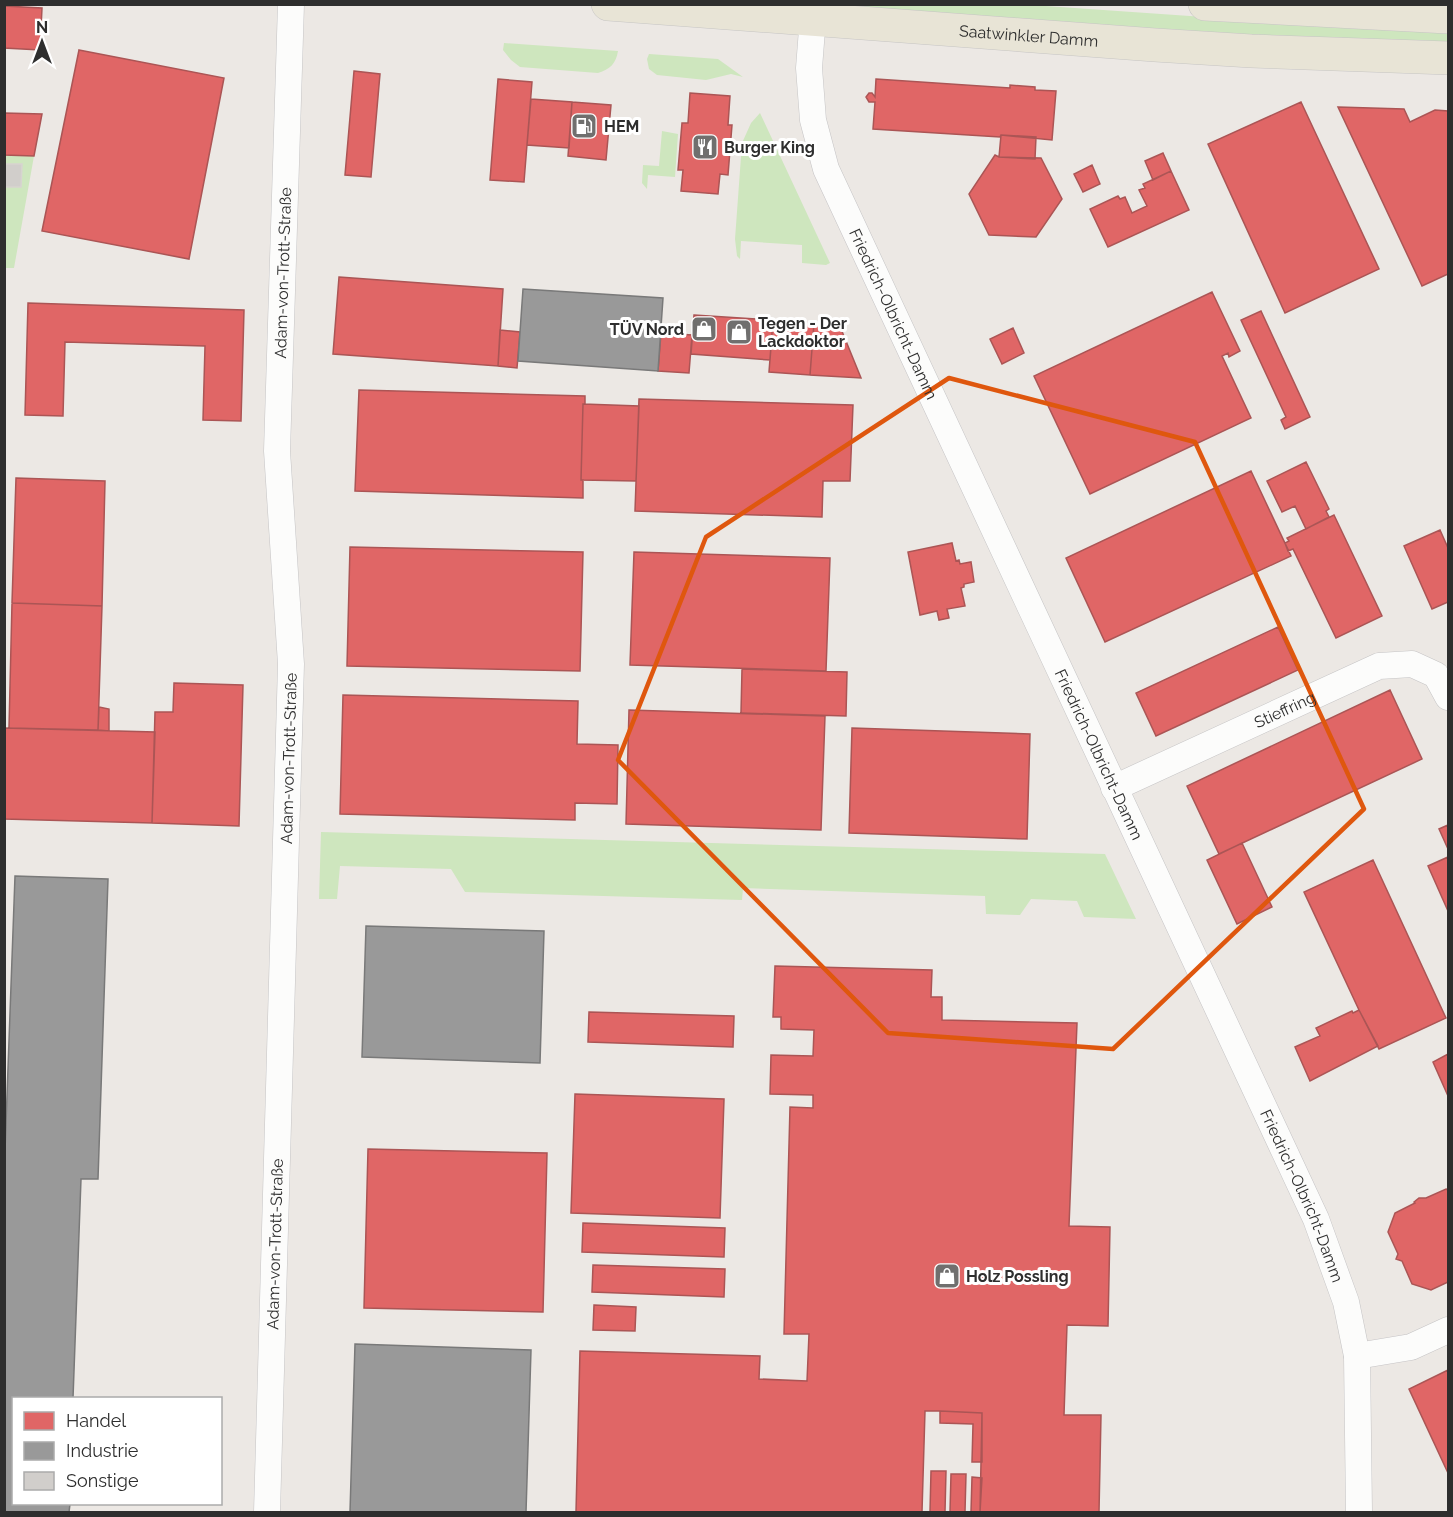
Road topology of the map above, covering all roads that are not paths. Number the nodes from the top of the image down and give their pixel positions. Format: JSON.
{"nodes":[{"id":1,"x":291,"y":4,"type":"edge"},
{"id":2,"x":608,"y":4,"type":"edge"},
{"id":3,"x":1205,"y":4,"type":"edge"},
{"id":4,"x":813,"y":12,"type":"edge"},
{"id":5,"x":1449,"y":17,"type":"edge"},
{"id":6,"x":1449,"y":58,"type":"edge"},
{"id":7,"x":1449,"y":697,"type":"edge"},
{"id":8,"x":1114,"y":788,"type":"junction"},
{"id":9,"x":1449,"y":1330,"type":"edge"},
{"id":10,"x":1357,"y":1356,"type":"junction"},
{"id":11,"x":267,"y":1512,"type":"edge"},
{"id":12,"x":1359,"y":1512,"type":"edge"}],
"edges":[{"from":1,"to":11,"type":"street","name":"Adam-von-Trott-Straße"},
{"from":2,"to":4,"type":"main road","name":"Saatwinkler Damm"},
{"from":3,"to":5,"type":"main road"},
{"from":4,"to":6,"type":"main road","name":"Saatwinkler Damm"},
{"from":4,"to":8,"type":"street","name":"Friedrich-Olbricht-Damm"},
{"from":7,"to":8,"type":"street","name":"Stieffring"},
{"from":8,"to":10,"type":"street","name":"Friedrich-Olbricht-Damm"},
{"from":9,"to":10,"type":"street"},
{"from":10,"to":12,"type":"street","name":"Friedrich-Olbricht-Damm"}]}
